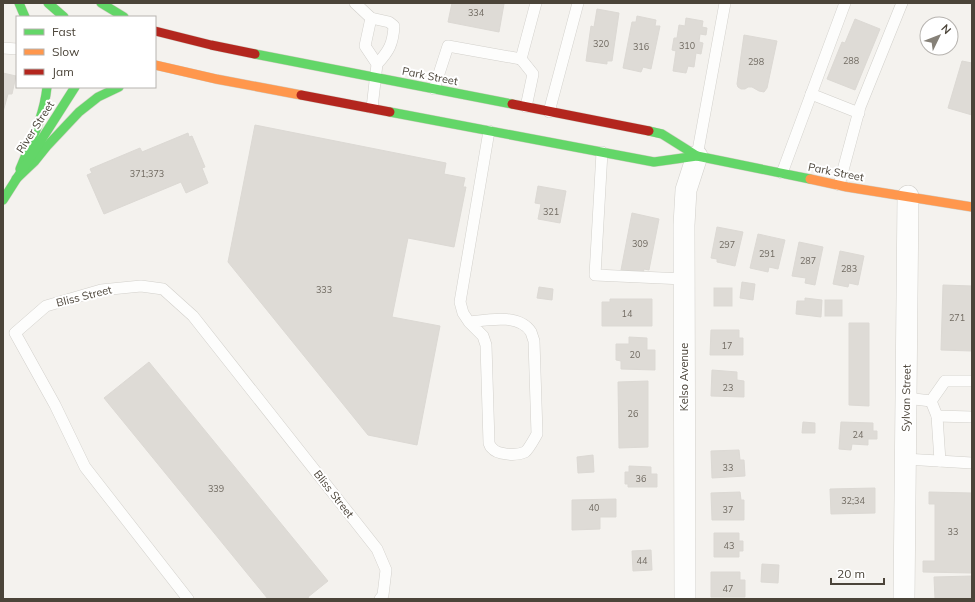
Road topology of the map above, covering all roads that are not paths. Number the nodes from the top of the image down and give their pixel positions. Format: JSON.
{"nodes":[{"id":1,"x":19,"y":3,"type":"edge"},
{"id":2,"x":48,"y":3,"type":"edge"},
{"id":3,"x":101,"y":3,"type":"edge"},
{"id":4,"x":356,"y":3,"type":"edge"},
{"id":5,"x":536,"y":3,"type":"edge"},
{"id":6,"x":578,"y":3,"type":"edge"},
{"id":7,"x":725,"y":3,"type":"edge"},
{"id":8,"x":845,"y":3,"type":"edge"},
{"id":9,"x":902,"y":3,"type":"edge"},
{"id":10,"x":113,"y":14,"type":"edge"},
{"id":11,"x":25,"y":16,"type":"edge"},
{"id":12,"x":63,"y":16,"type":"edge"},
{"id":13,"x":371,"y":18,"type":"junction"},
{"id":14,"x":156,"y":31,"type":"edge"},
{"id":15,"x":3,"y":48,"type":"edge"},
{"id":16,"x":16,"y":49,"type":"edge"},
{"id":17,"x":521,"y":59,"type":"junction"},
{"id":18,"x":377,"y":64,"type":"junction"},
{"id":19,"x":156,"y":65,"type":"edge"},
{"id":20,"x":160,"y":76,"type":"dead end"},
{"id":21,"x":376,"y":78,"type":"junction"},
{"id":22,"x":216,"y":79,"type":"junction"},
{"id":23,"x":47,"y":88,"type":"edge"},
{"id":24,"x":73,"y":88,"type":"edge"},
{"id":25,"x":117,"y":88,"type":"edge"},
{"id":26,"x":434,"y":89,"type":"junction"},
{"id":27,"x":811,"y":94,"type":"junction"},
{"id":28,"x":526,"y":107,"type":"junction"},
{"id":29,"x":372,"y":108,"type":"junction"},
{"id":30,"x":549,"y":112,"type":"junction"},
{"id":31,"x":859,"y":113,"type":"junction"},
{"id":32,"x":490,"y":131,"type":"junction"},
{"id":33,"x":602,"y":152,"type":"junction"},
{"id":34,"x":697,"y":156,"type":"junction"},
{"id":35,"x":782,"y":173,"type":"junction"},
{"id":36,"x":16,"y":179,"type":"junction"},
{"id":37,"x":840,"y":185,"type":"junction"},
{"id":38,"x":908,"y":196,"type":"junction"},
{"id":39,"x":3,"y":200,"type":"edge"},
{"id":40,"x":972,"y":207,"type":"edge"},
{"id":41,"x":684,"y":279,"type":"junction"},
{"id":42,"x":469,"y":322,"type":"junction"},
{"id":43,"x":972,"y":381,"type":"edge"},
{"id":44,"x":906,"y":398,"type":"junction"},
{"id":45,"x":931,"y":401,"type":"junction"},
{"id":46,"x":937,"y":416,"type":"junction"},
{"id":47,"x":972,"y":417,"type":"edge"},
{"id":48,"x":905,"y":459,"type":"junction"},
{"id":49,"x":940,"y":461,"type":"junction"},
{"id":50,"x":972,"y":463,"type":"edge"},
{"id":51,"x":188,"y":599,"type":"edge"},
{"id":52,"x":380,"y":599,"type":"edge"},
{"id":53,"x":685,"y":599,"type":"edge"},
{"id":54,"x":904,"y":599,"type":"edge"}],
"edges":[{"from":1,"to":11,"type":"main road"},
{"from":2,"to":12,"type":"main road"},
{"from":3,"to":10,"type":"main road"},
{"from":4,"to":13,"type":"lane"},
{"from":5,"to":17,"type":"lane"},
{"from":6,"to":30,"type":"lane"},
{"from":7,"to":34,"type":"lane"},
{"from":8,"to":27,"type":"lane"},
{"from":9,"to":31,"type":"lane"},
{"from":13,"to":18,"type":"lane"},
{"from":13,"to":18,"type":"lane"},
{"from":14,"to":21,"type":"main road","name":"Park Street"},
{"from":15,"to":16,"type":"lane"},
{"from":17,"to":26,"type":"lane"},
{"from":17,"to":28,"type":"lane"},
{"from":18,"to":21,"type":"lane"},
{"from":19,"to":22,"type":"main road","name":"Park Street"},
{"from":20,"to":22,"type":"main road"},
{"from":21,"to":26,"type":"main road","name":"Park Street"},
{"from":21,"to":29,"type":"lane"},
{"from":22,"to":29,"type":"main road","name":"Park Street"},
{"from":23,"to":36,"type":"main road"},
{"from":24,"to":36,"type":"main road","name":"River Street"},
{"from":25,"to":36,"type":"main road"},
{"from":26,"to":28,"type":"main road","name":"Park Street"},
{"from":27,"to":31,"type":"lane"},
{"from":27,"to":35,"type":"lane"},
{"from":28,"to":30,"type":"main road","name":"Park Street"},
{"from":29,"to":32,"type":"main road","name":"Park Street"},
{"from":30,"to":34,"type":"main road","name":"Park Street"},
{"from":31,"to":37,"type":"lane"},
{"from":32,"to":33,"type":"main road","name":"Park Street"},
{"from":32,"to":42,"type":"lane"},
{"from":33,"to":34,"type":"main road","name":"Park Street"},
{"from":33,"to":41,"type":"lane"},
{"from":34,"to":35,"type":"main road","name":"Park Street"},
{"from":34,"to":41,"type":"street","name":"Kelso Avenue"},
{"from":35,"to":37,"type":"main road","name":"Park Street"},
{"from":36,"to":39,"type":"main road","name":"River Street"},
{"from":37,"to":38,"type":"main road","name":"Park Street"},
{"from":38,"to":40,"type":"main road","name":"Park Street"},
{"from":38,"to":44,"type":"street","name":"Sylvan Street"},
{"from":41,"to":53,"type":"street","name":"Kelso Avenue"},
{"from":42,"to":42,"type":"lane"},
{"from":43,"to":45,"type":"lane"},
{"from":44,"to":45,"type":"lane"},
{"from":44,"to":48,"type":"street","name":"Sylvan Street"},
{"from":45,"to":46,"type":"lane"},
{"from":46,"to":47,"type":"lane"},
{"from":46,"to":49,"type":"lane"},
{"from":48,"to":49,"type":"lane"},
{"from":48,"to":54,"type":"street","name":"Sylvan Street"},
{"from":49,"to":50,"type":"lane"},
{"from":51,"to":52,"type":"lane","name":"Bliss Street"}]}
